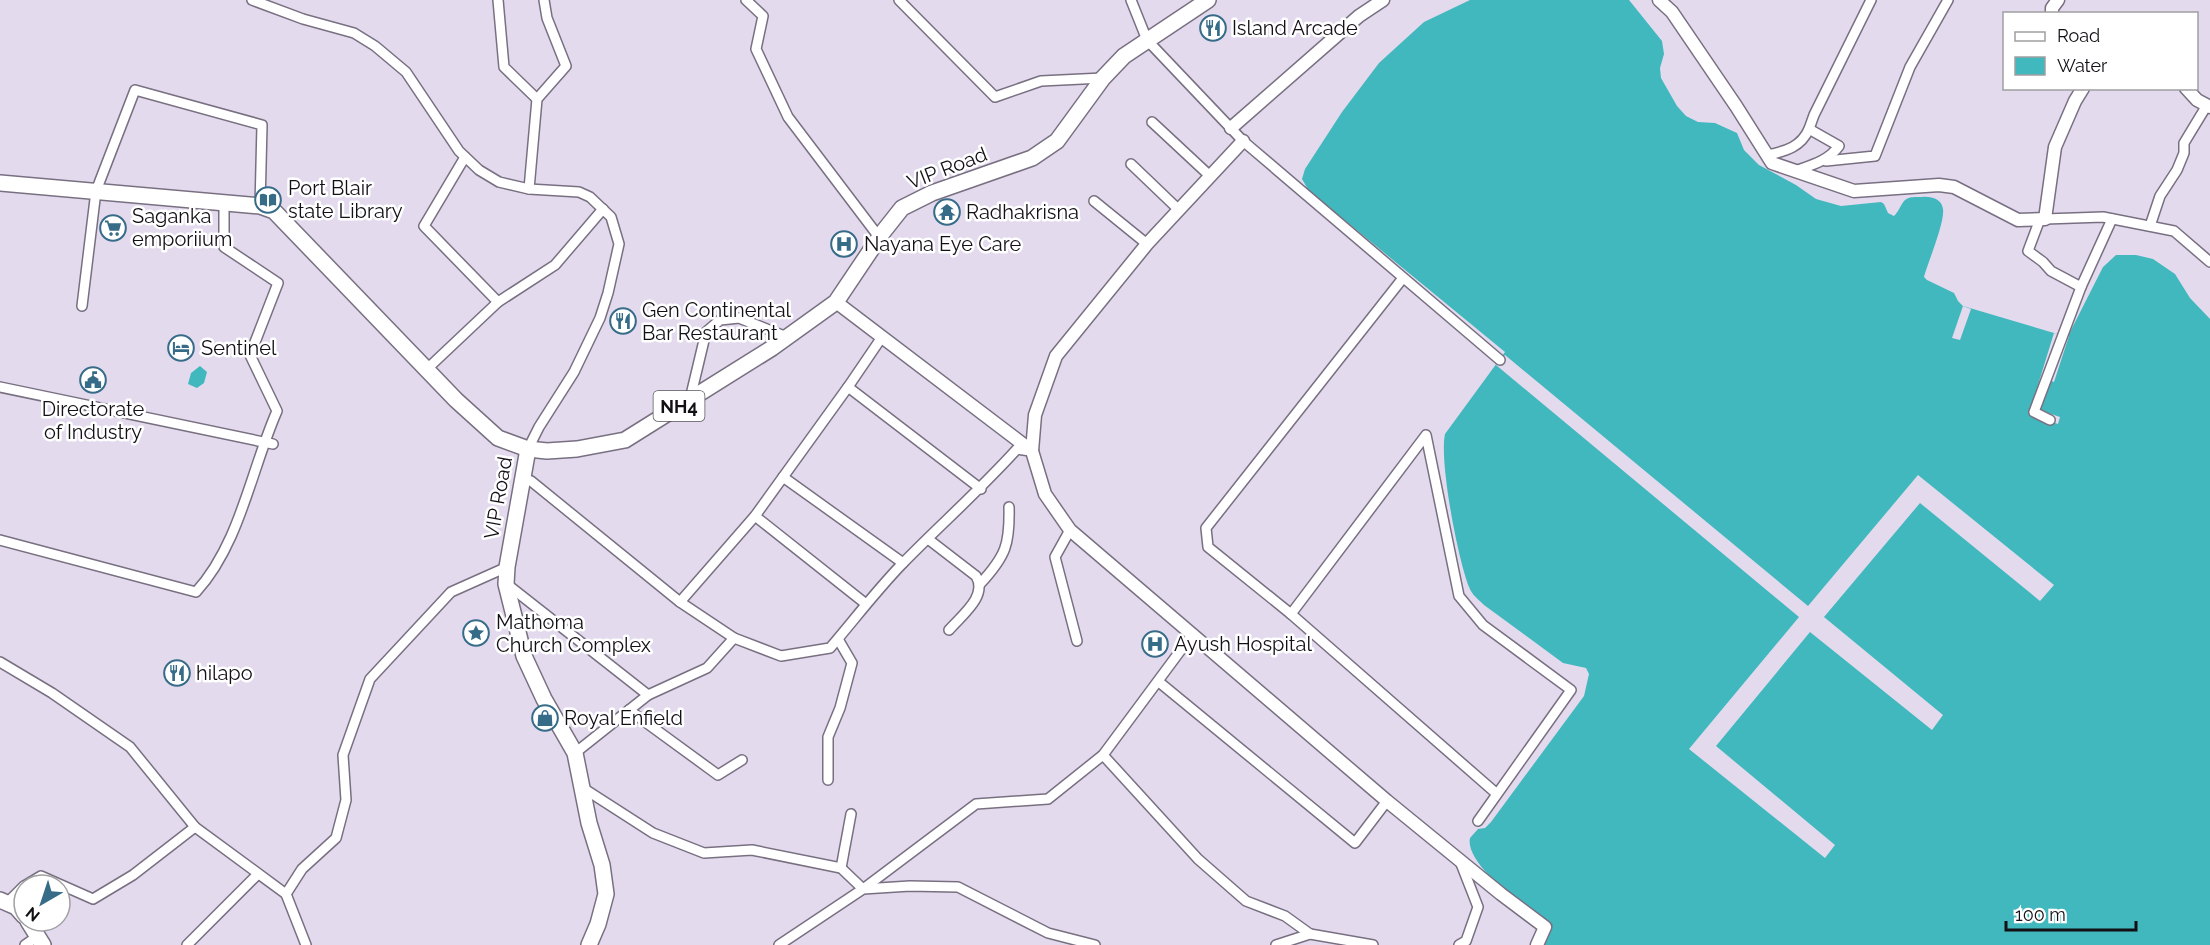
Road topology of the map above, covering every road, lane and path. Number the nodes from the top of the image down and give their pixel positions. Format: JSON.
{"nodes":[{"id":1,"x":252,"y":0,"type":"edge"},
{"id":2,"x":498,"y":0,"type":"edge"},
{"id":3,"x":544,"y":0,"type":"edge"},
{"id":4,"x":746,"y":0,"type":"edge"},
{"id":5,"x":899,"y":0,"type":"edge"},
{"id":6,"x":1131,"y":0,"type":"edge"},
{"id":7,"x":1208,"y":0,"type":"edge"},
{"id":8,"x":1383,"y":0,"type":"edge"},
{"id":9,"x":1659,"y":0,"type":"edge"},
{"id":10,"x":1871,"y":0,"type":"edge"},
{"id":11,"x":1948,"y":0,"type":"edge"},
{"id":12,"x":1147,"y":40,"type":"junction"},
{"id":13,"x":1103,"y":78,"type":"junction"},
{"id":14,"x":2082,"y":90,"type":"edge"},
{"id":15,"x":2188,"y":90,"type":"edge"},
{"id":16,"x":537,"y":99,"type":"junction"},
{"id":17,"x":2209,"y":106,"type":"edge"},
{"id":18,"x":1152,"y":122,"type":"dead end"},
{"id":19,"x":1231,"y":128,"type":"junction"},
{"id":20,"x":1809,"y":129,"type":"junction"},
{"id":21,"x":1243,"y":141,"type":"junction"},
{"id":22,"x":1768,"y":155,"type":"junction"},
{"id":23,"x":465,"y":157,"type":"junction"},
{"id":24,"x":1820,"y":162,"type":"junction"},
{"id":25,"x":1131,"y":164,"type":"dead end"},
{"id":26,"x":1795,"y":171,"type":"junction"},
{"id":27,"x":1210,"y":176,"type":"junction"},
{"id":28,"x":0,"y":183,"type":"edge"},
{"id":29,"x":529,"y":189,"type":"junction"},
{"id":30,"x":96,"y":191,"type":"junction"},
{"id":31,"x":1094,"y":201,"type":"dead end"},
{"id":32,"x":224,"y":202,"type":"junction"},
{"id":33,"x":260,"y":206,"type":"junction"},
{"id":34,"x":603,"y":209,"type":"junction"},
{"id":35,"x":1179,"y":210,"type":"junction"},
{"id":36,"x":2042,"y":219,"type":"junction"},
{"id":37,"x":2112,"y":219,"type":"junction"},
{"id":38,"x":2150,"y":226,"type":"junction"},
{"id":39,"x":879,"y":237,"type":"junction"},
{"id":40,"x":1147,"y":244,"type":"junction"},
{"id":41,"x":2210,"y":262,"type":"edge"},
{"id":42,"x":1403,"y":278,"type":"junction"},
{"id":43,"x":2081,"y":287,"type":"junction"},
{"id":44,"x":498,"y":302,"type":"junction"},
{"id":45,"x":836,"y":302,"type":"junction"},
{"id":46,"x":82,"y":306,"type":"dead end"},
{"id":47,"x":787,"y":337,"type":"junction"},
{"id":48,"x":882,"y":337,"type":"junction"},
{"id":49,"x":1500,"y":360,"type":"dead end"},
{"id":50,"x":427,"y":369,"type":"junction"},
{"id":51,"x":0,"y":387,"type":"edge"},
{"id":52,"x":848,"y":387,"type":"junction"},
{"id":53,"x":690,"y":399,"type":"junction"},
{"id":54,"x":2050,"y":420,"type":"dead end"},
{"id":55,"x":268,"y":443,"type":"junction"},
{"id":56,"x":528,"y":449,"type":"junction"},
{"id":57,"x":1032,"y":451,"type":"junction"},
{"id":58,"x":522,"y":477,"type":"junction"},
{"id":59,"x":783,"y":477,"type":"junction"},
{"id":60,"x":981,"y":489,"type":"junction"},
{"id":61,"x":1009,"y":507,"type":"dead end"},
{"id":62,"x":754,"y":516,"type":"junction"},
{"id":63,"x":1070,"y":531,"type":"junction"},
{"id":64,"x":928,"y":539,"type":"junction"},
{"id":65,"x":0,"y":540,"type":"edge"},
{"id":66,"x":903,"y":563,"type":"junction"},
{"id":67,"x":507,"y":567,"type":"junction"},
{"id":68,"x":506,"y":584,"type":"junction"},
{"id":69,"x":980,"y":584,"type":"junction"},
{"id":70,"x":680,"y":602,"type":"junction"},
{"id":71,"x":866,"y":604,"type":"junction"},
{"id":72,"x":1291,"y":614,"type":"junction"},
{"id":73,"x":949,"y":630,"type":"dead end"},
{"id":74,"x":1192,"y":635,"type":"junction"},
{"id":75,"x":734,"y":638,"type":"junction"},
{"id":76,"x":838,"y":639,"type":"junction"},
{"id":77,"x":1077,"y":641,"type":"dead end"},
{"id":78,"x":0,"y":662,"type":"edge"},
{"id":79,"x":1159,"y":682,"type":"junction"},
{"id":80,"x":648,"y":695,"type":"junction"},
{"id":81,"x":629,"y":710,"type":"junction"},
{"id":82,"x":575,"y":753,"type":"junction"},
{"id":83,"x":1103,"y":755,"type":"junction"},
{"id":84,"x":742,"y":760,"type":"dead end"},
{"id":85,"x":828,"y":780,"type":"dead end"},
{"id":86,"x":584,"y":788,"type":"junction"},
{"id":87,"x":1497,"y":794,"type":"junction"},
{"id":88,"x":1387,"y":801,"type":"junction"},
{"id":89,"x":851,"y":814,"type":"dead end"},
{"id":90,"x":1478,"y":821,"type":"dead end"},
{"id":91,"x":195,"y":827,"type":"junction"},
{"id":92,"x":1460,"y":859,"type":"junction"},
{"id":93,"x":841,"y":868,"type":"junction"},
{"id":94,"x":257,"y":875,"type":"junction"},
{"id":95,"x":72,"y":890,"type":"edge"},
{"id":96,"x":863,"y":890,"type":"junction"},
{"id":97,"x":286,"y":894,"type":"junction"},
{"id":98,"x":1310,"y":934,"type":"junction"},
{"id":99,"x":1357,"y":943,"type":"edge"},
{"id":100,"x":187,"y":945,"type":"edge"},
{"id":101,"x":306,"y":945,"type":"edge"},
{"id":102,"x":588,"y":945,"type":"edge"},
{"id":103,"x":780,"y":945,"type":"edge"},
{"id":104,"x":1095,"y":945,"type":"edge"},
{"id":105,"x":1276,"y":945,"type":"edge"},
{"id":106,"x":1373,"y":945,"type":"edge"},
{"id":107,"x":1459,"y":945,"type":"edge"},
{"id":108,"x":1537,"y":945,"type":"edge"}],
"edges":[{"from":1,"to":23,"type":"street"},
{"from":2,"to":16,"type":"street"},
{"from":3,"to":16,"type":"street"},
{"from":4,"to":39,"type":"street"},
{"from":5,"to":13,"type":"street"},
{"from":6,"to":12,"type":"street"},
{"from":7,"to":12,"type":"main road","name":"VIP Road","number":"NH4"},
{"from":8,"to":19,"type":"street"},
{"from":9,"to":22,"type":"street"},
{"from":10,"to":20,"type":"street"},
{"from":11,"to":24,"type":"street"},
{"from":12,"to":13,"type":"main road","name":"VIP Road","number":"NH4"},
{"from":12,"to":19,"type":"street"},
{"from":13,"to":39,"type":"main road","name":"VIP Road","number":"NH4"},
{"from":14,"to":36,"type":"street"},
{"from":15,"to":17,"type":"street"},
{"from":16,"to":29,"type":"street"},
{"from":17,"to":38,"type":"street"},
{"from":18,"to":27,"type":"street"},
{"from":19,"to":21,"type":"street"},
{"from":20,"to":22,"type":"street"},
{"from":20,"to":24,"type":"street"},
{"from":21,"to":27,"type":"street"},
{"from":21,"to":42,"type":"street"},
{"from":22,"to":26,"type":"street"},
{"from":23,"to":29,"type":"street"},
{"from":23,"to":44,"type":"street"},
{"from":24,"to":26,"type":"street"},
{"from":25,"to":35,"type":"street"},
{"from":26,"to":36,"type":"street"},
{"from":27,"to":35,"type":"street"},
{"from":28,"to":30,"type":"main road"},
{"from":29,"to":34,"type":"street"},
{"from":30,"to":32,"type":"main road"},
{"from":30,"to":33,"type":"street"},
{"from":30,"to":46,"type":"street"},
{"from":31,"to":40,"type":"street"},
{"from":32,"to":33,"type":"main road"},
{"from":32,"to":55,"type":"street"},
{"from":33,"to":50,"type":"main road"},
{"from":34,"to":44,"type":"street"},
{"from":34,"to":56,"type":"street"},
{"from":35,"to":40,"type":"street"},
{"from":36,"to":37,"type":"street"},
{"from":36,"to":43,"type":"street"},
{"from":37,"to":38,"type":"street"},
{"from":37,"to":43,"type":"street"},
{"from":38,"to":41,"type":"street"},
{"from":39,"to":45,"type":"main road","name":"VIP Road","number":"NH4"},
{"from":40,"to":57,"type":"street"},
{"from":42,"to":49,"type":"street"},
{"from":42,"to":72,"type":"street"},
{"from":43,"to":54,"type":"street"},
{"from":44,"to":50,"type":"street"},
{"from":45,"to":47,"type":"main road","name":"VIP Road","number":"NH4"},
{"from":45,"to":48,"type":"street"},
{"from":47,"to":53,"type":"main road","name":"VIP Road","number":"NH4"},
{"from":47,"to":53,"type":"street"},
{"from":48,"to":52,"type":"street"},
{"from":48,"to":57,"type":"street"},
{"from":50,"to":56,"type":"main road"},
{"from":51,"to":55,"type":"street"},
{"from":52,"to":59,"type":"street"},
{"from":52,"to":60,"type":"street"},
{"from":53,"to":56,"type":"main road","name":"VIP Road","number":"NH4"},
{"from":55,"to":65,"type":"street"},
{"from":56,"to":58,"type":"main road","name":"VIP Road"},
{"from":57,"to":60,"type":"street"},
{"from":57,"to":63,"type":"street"},
{"from":58,"to":67,"type":"main road","name":"VIP Road"},
{"from":58,"to":70,"type":"street"},
{"from":59,"to":62,"type":"street"},
{"from":59,"to":66,"type":"street"},
{"from":60,"to":64,"type":"street"},
{"from":61,"to":69,"type":"street"},
{"from":62,"to":70,"type":"street"},
{"from":62,"to":71,"type":"street"},
{"from":63,"to":74,"type":"street"},
{"from":63,"to":77,"type":"street"},
{"from":64,"to":66,"type":"street"},
{"from":64,"to":69,"type":"street"},
{"from":66,"to":71,"type":"street"},
{"from":67,"to":68,"type":"main road","name":"VIP Road"},
{"from":67,"to":97,"type":"street"},
{"from":68,"to":80,"type":"street"},
{"from":68,"to":82,"type":"main road","name":"VIP Road"},
{"from":69,"to":73,"type":"street"},
{"from":70,"to":75,"type":"street"},
{"from":71,"to":76,"type":"street"},
{"from":72,"to":87,"type":"street"},
{"from":72,"to":87,"type":"street"},
{"from":74,"to":79,"type":"street"},
{"from":74,"to":88,"type":"street"},
{"from":75,"to":76,"type":"street"},
{"from":75,"to":80,"type":"street"},
{"from":76,"to":85,"type":"street"},
{"from":78,"to":91,"type":"street"},
{"from":79,"to":83,"type":"street"},
{"from":79,"to":88,"type":"street"},
{"from":80,"to":81,"type":"street"},
{"from":81,"to":82,"type":"street"},
{"from":81,"to":84,"type":"street"},
{"from":82,"to":86,"type":"main road","name":"VIP Road"},
{"from":83,"to":96,"type":"street"},
{"from":83,"to":98,"type":"street"},
{"from":86,"to":93,"type":"street"},
{"from":86,"to":102,"type":"main road","name":"VIP Road"},
{"from":87,"to":90,"type":"street"},
{"from":88,"to":92,"type":"street"},
{"from":89,"to":93,"type":"street"},
{"from":91,"to":94,"type":"street"},
{"from":91,"to":95,"type":"street"},
{"from":92,"to":107,"type":"street"},
{"from":92,"to":108,"type":"street"},
{"from":93,"to":96,"type":"street"},
{"from":94,"to":97,"type":"street"},
{"from":94,"to":100,"type":"street"},
{"from":96,"to":103,"type":"street"},
{"from":96,"to":104,"type":"street"},
{"from":97,"to":101,"type":"street"},
{"from":98,"to":99,"type":"street"},
{"from":98,"to":105,"type":"street"},
{"from":99,"to":106,"type":"street"}]}
